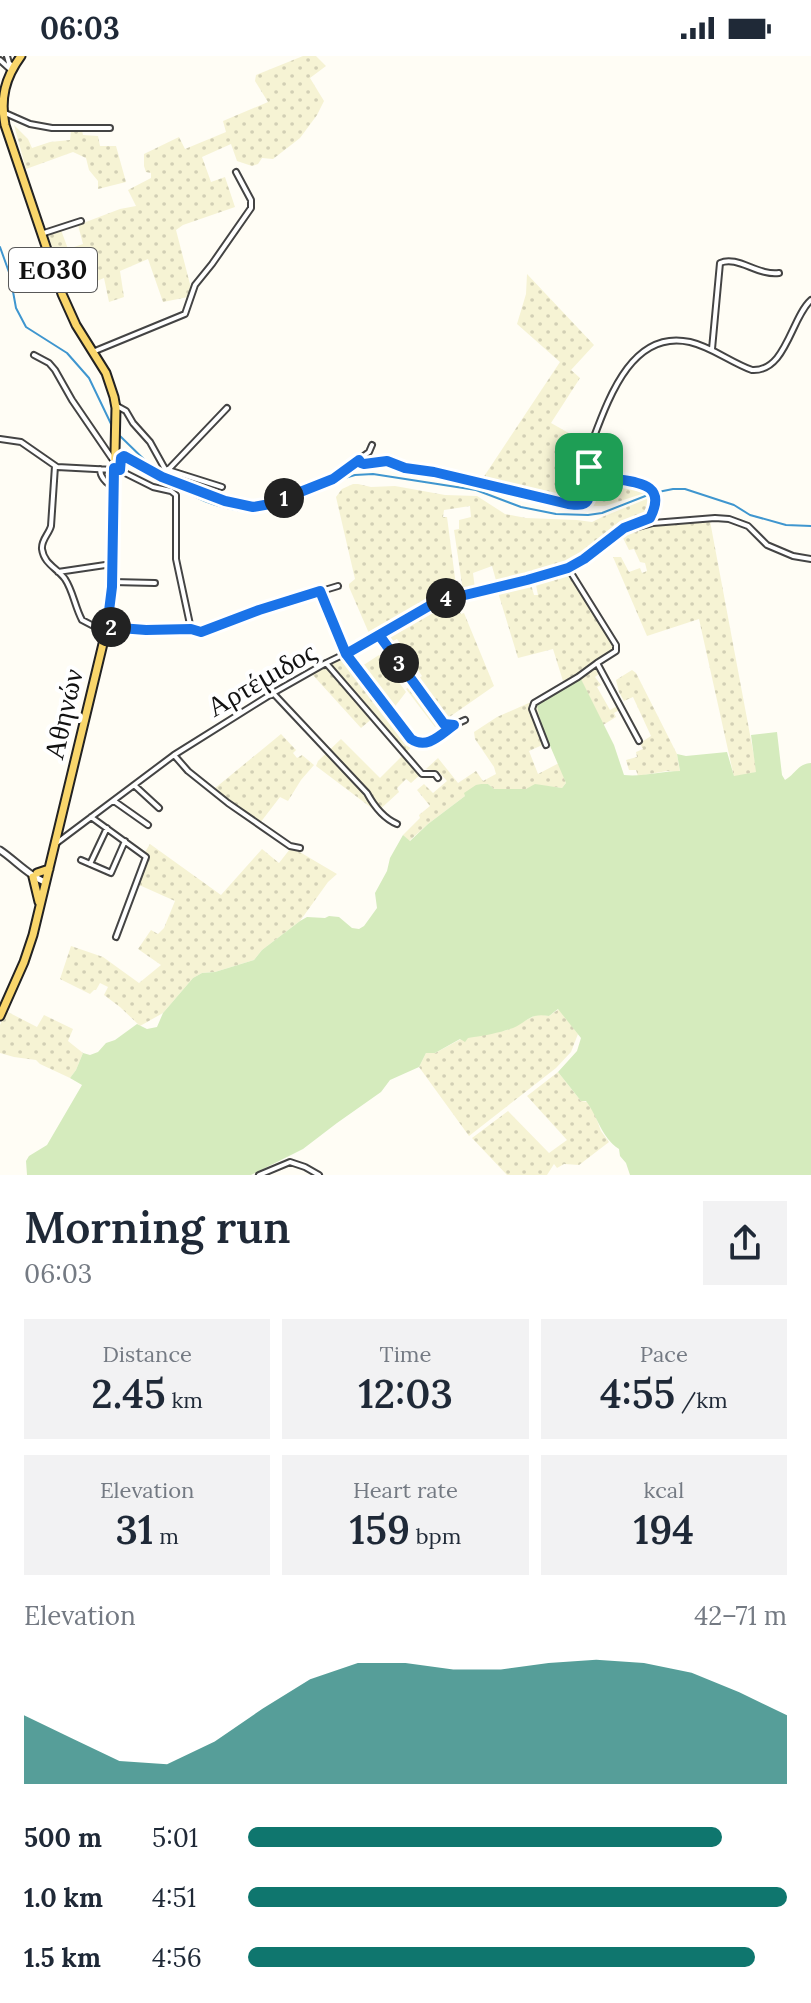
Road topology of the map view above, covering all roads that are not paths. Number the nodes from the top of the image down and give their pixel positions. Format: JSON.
{"nodes":[{"id":1,"x":7,"y":56,"type":"edge"},
{"id":2,"x":21,"y":56,"type":"edge"},
{"id":3,"x":0,"y":60,"type":"edge"},
{"id":4,"x":12,"y":69,"type":"junction"},
{"id":5,"x":1,"y":100,"type":"edge"},
{"id":6,"x":3,"y":112,"type":"junction"},
{"id":7,"x":110,"y":128,"type":"dead end"},
{"id":8,"x":236,"y":172,"type":"dead end"},
{"id":9,"x":81,"y":221,"type":"dead end"},
{"id":10,"x":41,"y":234,"type":"junction"},
{"id":11,"x":779,"y":273,"type":"dead end"},
{"id":12,"x":811,"y":300,"type":"edge"},
{"id":13,"x":711,"y":350,"type":"junction"},
{"id":14,"x":92,"y":352,"type":"junction"},
{"id":15,"x":34,"y":355,"type":"dead end"},
{"id":16,"x":115,"y":406,"type":"junction"},
{"id":17,"x":227,"y":408,"type":"dead end"},
{"id":18,"x":0,"y":439,"type":"edge"},
{"id":19,"x":372,"y":445,"type":"dead end"},
{"id":20,"x":359,"y":460,"type":"junction"},
{"id":21,"x":55,"y":466,"type":"junction"},
{"id":22,"x":115,"y":467,"type":"junction"},
{"id":23,"x":589,"y":467,"type":"junction"},
{"id":24,"x":100,"y":469,"type":"junction"},
{"id":25,"x":167,"y":471,"type":"junction"},
{"id":26,"x":113,"y":486,"type":"junction"},
{"id":27,"x":222,"y":487,"type":"dead end"},
{"id":28,"x":620,"y":532,"type":"junction"},
{"id":29,"x":811,"y":559,"type":"edge"},
{"id":30,"x":112,"y":564,"type":"junction"},
{"id":31,"x":568,"y":568,"type":"junction"},
{"id":32,"x":58,"y":572,"type":"junction"},
{"id":33,"x":112,"y":582,"type":"junction"},
{"id":34,"x":155,"y":583,"type":"dead end"},
{"id":35,"x":338,"y":586,"type":"dead end"},
{"id":36,"x":320,"y":591,"type":"junction"},
{"id":37,"x":191,"y":629,"type":"junction"},
{"id":38,"x":106,"y":630,"type":"junction"},
{"id":39,"x":379,"y":635,"type":"junction"},
{"id":40,"x":346,"y":654,"type":"junction"},
{"id":41,"x":326,"y":663,"type":"junction"},
{"id":42,"x":597,"y":663,"type":"junction"},
{"id":43,"x":273,"y":693,"type":"junction"},
{"id":44,"x":465,"y":720,"type":"dead end"},
{"id":45,"x":454,"y":725,"type":"junction"},
{"id":46,"x":639,"y":741,"type":"dead end"},
{"id":47,"x":546,"y":745,"type":"dead end"},
{"id":48,"x":174,"y":755,"type":"junction"},
{"id":49,"x":438,"y":778,"type":"dead end"},
{"id":50,"x":134,"y":785,"type":"junction"},
{"id":51,"x":114,"y":800,"type":"junction"},
{"id":52,"x":159,"y":808,"type":"dead end"},
{"id":53,"x":91,"y":817,"type":"junction"},
{"id":54,"x":397,"y":824,"type":"dead end"},
{"id":55,"x":148,"y":825,"type":"dead end"},
{"id":56,"x":107,"y":828,"type":"junction"},
{"id":57,"x":125,"y":841,"type":"junction"},
{"id":58,"x":55,"y":845,"type":"junction"},
{"id":59,"x":300,"y":848,"type":"dead end"},
{"id":60,"x":0,"y":850,"type":"edge"},
{"id":61,"x":81,"y":860,"type":"dead end"},
{"id":62,"x":90,"y":864,"type":"junction"},
{"id":63,"x":35,"y":875,"type":"junction"},
{"id":64,"x":47,"y":876,"type":"junction"},
{"id":65,"x":39,"y":906,"type":"junction"},
{"id":66,"x":116,"y":937,"type":"dead end"},
{"id":67,"x":0,"y":1016,"type":"edge"},
{"id":68,"x":259,"y":1175,"type":"edge"},
{"id":69,"x":319,"y":1175,"type":"edge"}],
"edges":[{"from":1,"to":4,"type":"street"},
{"from":2,"to":4,"type":"main road","name":"Αθηνών","number":"ΕΟ30"},
{"from":3,"to":4,"type":"street"},
{"from":4,"to":5,"type":"main road","name":"Αθηνών","number":"ΕΟ30"},
{"from":5,"to":6,"type":"main road","name":"Αθηνών","number":"ΕΟ30"},
{"from":6,"to":7,"type":"street"},
{"from":6,"to":10,"type":"main road","name":"Αθηνών","number":"ΕΟ30"},
{"from":8,"to":14,"type":"street"},
{"from":9,"to":10,"type":"street"},
{"from":10,"to":14,"type":"main road","name":"Αθηνών","number":"ΕΟ30"},
{"from":11,"to":13,"type":"street"},
{"from":12,"to":13,"type":"street"},
{"from":13,"to":23,"type":"street"},
{"from":14,"to":16,"type":"main road","name":"Αθηνών","number":"ΕΟ30"},
{"from":15,"to":22,"type":"street"},
{"from":16,"to":22,"type":"main road","name":"Αθηνών","number":"ΕΟ30"},
{"from":16,"to":25,"type":"street"},
{"from":17,"to":25,"type":"street"},
{"from":18,"to":21,"type":"street"},
{"from":19,"to":20,"type":"street"},
{"from":20,"to":22,"type":"street"},
{"from":20,"to":23,"type":"street"},
{"from":21,"to":24,"type":"street"},
{"from":21,"to":32,"type":"street"},
{"from":22,"to":24,"type":"street"},
{"from":22,"to":26,"type":"main road","name":"Αθηνών","number":"ΕΟ30"},
{"from":22,"to":37,"type":"street"},
{"from":23,"to":28,"type":"street"},
{"from":24,"to":26,"type":"street"},
{"from":25,"to":27,"type":"street"},
{"from":26,"to":30,"type":"main road","name":"Αθηνών","number":"ΕΟ30"},
{"from":28,"to":29,"type":"street","name":"Αρτέμιδος"},
{"from":28,"to":31,"type":"street","name":"Αρτέμιδος"},
{"from":30,"to":32,"type":"street"},
{"from":30,"to":33,"type":"main road","name":"Αθηνών","number":"ΕΟ30"},
{"from":31,"to":39,"type":"street","name":"Αρτέμιδος"},
{"from":31,"to":42,"type":"street"},
{"from":32,"to":38,"type":"street"},
{"from":33,"to":34,"type":"street"},
{"from":33,"to":38,"type":"main road","name":"Αθηνών","number":"ΕΟ30"},
{"from":35,"to":36,"type":"street"},
{"from":36,"to":37,"type":"street"},
{"from":36,"to":40,"type":"street"},
{"from":37,"to":38,"type":"street"},
{"from":38,"to":58,"type":"main road","name":"Αθηνών","number":"ΕΟ30"},
{"from":39,"to":40,"type":"street","name":"Αρτέμιδος"},
{"from":39,"to":45,"type":"street"},
{"from":40,"to":41,"type":"street","name":"Αρτέμιδος"},
{"from":40,"to":45,"type":"street"},
{"from":41,"to":43,"type":"street","name":"Αρτέμιδος"},
{"from":41,"to":49,"type":"street"},
{"from":42,"to":46,"type":"street"},
{"from":42,"to":47,"type":"street"},
{"from":43,"to":48,"type":"street","name":"Αρτέμιδος"},
{"from":43,"to":54,"type":"street"},
{"from":44,"to":45,"type":"street"},
{"from":48,"to":50,"type":"street","name":"Αρτέμιδος"},
{"from":48,"to":59,"type":"street"},
{"from":50,"to":51,"type":"street","name":"Αρτέμιδος"},
{"from":50,"to":52,"type":"street"},
{"from":51,"to":53,"type":"street","name":"Αρτέμιδος"},
{"from":51,"to":55,"type":"street"},
{"from":53,"to":56,"type":"street"},
{"from":53,"to":58,"type":"street","name":"Αρτέμιδος"},
{"from":56,"to":57,"type":"street"},
{"from":56,"to":62,"type":"street"},
{"from":57,"to":62,"type":"street"},
{"from":57,"to":66,"type":"street"},
{"from":58,"to":64,"type":"main road","name":"Αθηνών","number":"ΕΟ30"},
{"from":60,"to":63,"type":"street"},
{"from":61,"to":62,"type":"street"},
{"from":63,"to":64,"type":"main road"},
{"from":63,"to":64,"type":"street"},
{"from":63,"to":65,"type":"main road"},
{"from":64,"to":65,"type":"main road","name":"Αθηνών","number":"ΕΟ30"},
{"from":65,"to":67,"type":"main road","name":"Αθηνών","number":"ΕΟ30"},
{"from":68,"to":69,"type":"street"}]}
